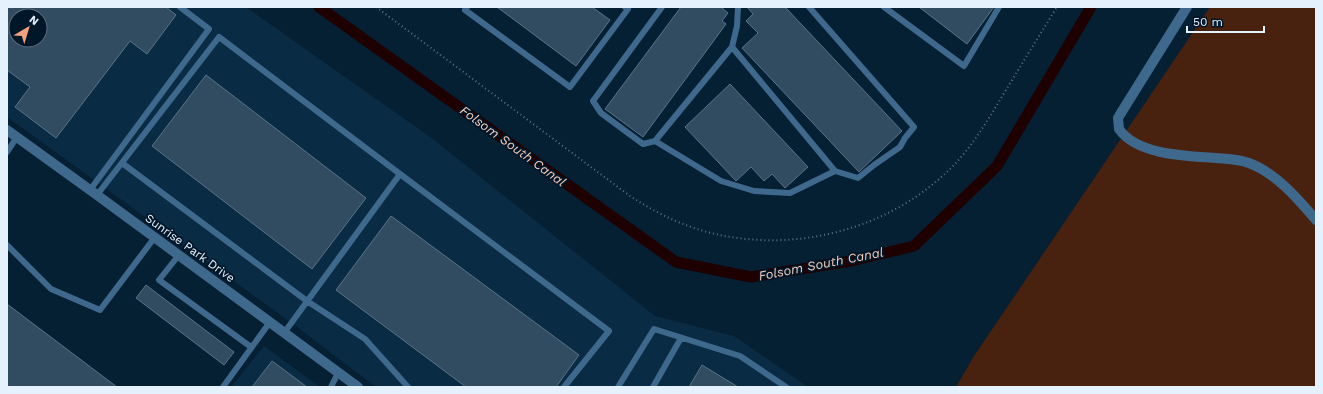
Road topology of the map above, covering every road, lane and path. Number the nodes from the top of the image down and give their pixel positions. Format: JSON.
{"nodes":[{"id":1,"x":180,"y":7,"type":"edge"},
{"id":2,"x":376,"y":7,"type":"edge"},
{"id":3,"x":662,"y":7,"type":"edge"},
{"id":4,"x":738,"y":7,"type":"edge"},
{"id":5,"x":809,"y":7,"type":"edge"},
{"id":6,"x":884,"y":7,"type":"edge"},
{"id":7,"x":999,"y":7,"type":"edge"},
{"id":8,"x":1057,"y":7,"type":"edge"},
{"id":9,"x":1186,"y":7,"type":"edge"},
{"id":10,"x":465,"y":8,"type":"edge"},
{"id":11,"x":628,"y":8,"type":"edge"},
{"id":12,"x":732,"y":47,"type":"junction"},
{"id":13,"x":7,"y":130,"type":"edge"},
{"id":14,"x":17,"y":137,"type":"junction"},
{"id":15,"x":655,"y":141,"type":"junction"},
{"id":16,"x":7,"y":152,"type":"edge"},
{"id":17,"x":122,"y":163,"type":"junction"},
{"id":18,"x":835,"y":171,"type":"junction"},
{"id":19,"x":400,"y":174,"type":"junction"},
{"id":20,"x":94,"y":192,"type":"junction"},
{"id":21,"x":1316,"y":220,"type":"edge"},
{"id":22,"x":155,"y":238,"type":"junction"},
{"id":23,"x":7,"y":245,"type":"edge"},
{"id":24,"x":179,"y":255,"type":"junction"},
{"id":25,"x":307,"y":301,"type":"junction"},
{"id":26,"x":270,"y":322,"type":"junction"},
{"id":27,"x":284,"y":333,"type":"junction"},
{"id":28,"x":681,"y":338,"type":"junction"},
{"id":29,"x":251,"y":347,"type":"junction"},
{"id":30,"x":338,"y":373,"type":"junction"},
{"id":31,"x":223,"y":387,"type":"edge"},
{"id":32,"x":331,"y":387,"type":"edge"},
{"id":33,"x":358,"y":387,"type":"edge"},
{"id":34,"x":408,"y":387,"type":"edge"},
{"id":35,"x":564,"y":387,"type":"edge"},
{"id":36,"x":618,"y":387,"type":"edge"},
{"id":37,"x":653,"y":387,"type":"edge"},
{"id":38,"x":786,"y":387,"type":"edge"}],
"edges":[{"from":1,"to":20,"type":"lane"},
{"from":2,"to":8,"type":"path"},
{"from":3,"to":15,"type":"lane"},
{"from":4,"to":12,"type":"lane"},
{"from":5,"to":18,"type":"lane"},
{"from":6,"to":7,"type":"lane"},
{"from":9,"to":21,"type":"street"},
{"from":10,"to":11,"type":"lane"},
{"from":12,"to":15,"type":"lane"},
{"from":12,"to":18,"type":"lane"},
{"from":13,"to":14,"type":"street","name":"Sunrise Park Drive"},
{"from":14,"to":16,"type":"lane"},
{"from":14,"to":20,"type":"street","name":"Sunrise Park Drive"},
{"from":15,"to":18,"type":"lane"},
{"from":17,"to":19,"type":"lane"},
{"from":17,"to":20,"type":"lane"},
{"from":17,"to":25,"type":"lane"},
{"from":19,"to":25,"type":"lane"},
{"from":19,"to":35,"type":"lane"},
{"from":20,"to":22,"type":"street","name":"Sunrise Park Drive"},
{"from":22,"to":23,"type":"lane"},
{"from":22,"to":24,"type":"street","name":"Sunrise Park Drive"},
{"from":24,"to":26,"type":"street","name":"Sunrise Park Drive"},
{"from":24,"to":29,"type":"lane"},
{"from":25,"to":27,"type":"lane"},
{"from":25,"to":34,"type":"lane"},
{"from":26,"to":27,"type":"street","name":"Sunrise Park Drive"},
{"from":26,"to":29,"type":"lane"},
{"from":27,"to":30,"type":"street","name":"Sunrise Park Drive"},
{"from":28,"to":36,"type":"lane"},
{"from":28,"to":37,"type":"lane"},
{"from":28,"to":38,"type":"lane"},
{"from":29,"to":31,"type":"lane"},
{"from":30,"to":32,"type":"lane"},
{"from":30,"to":33,"type":"street","name":"Sunrise Park Drive"}]}
